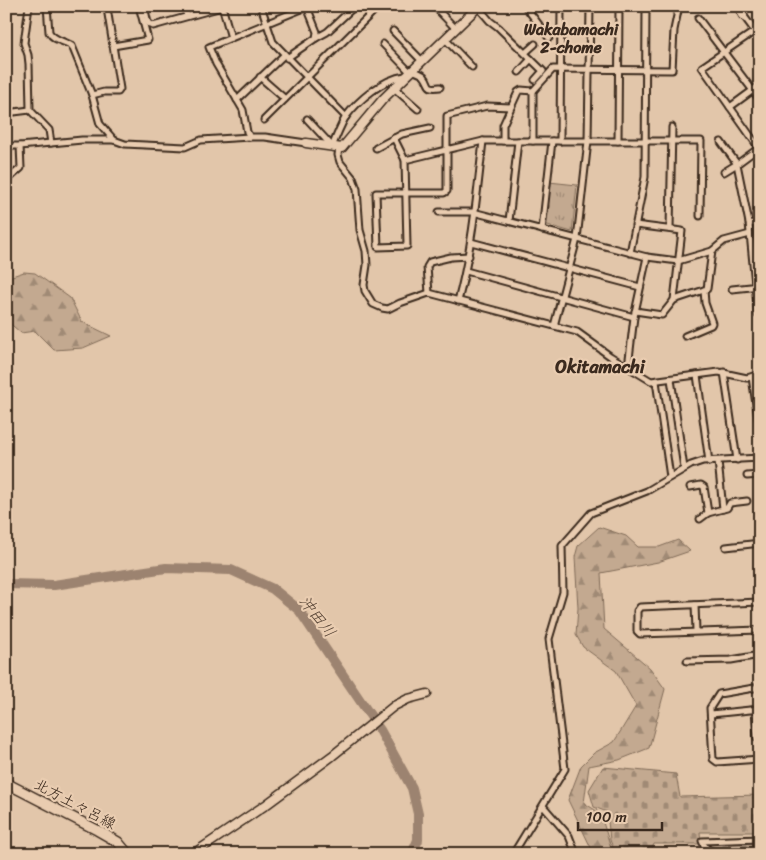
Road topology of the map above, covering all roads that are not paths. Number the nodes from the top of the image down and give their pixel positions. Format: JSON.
{"nodes":[{"id":1,"x":29,"y":6,"type":"edge"},
{"id":2,"x":47,"y":6,"type":"edge"},
{"id":3,"x":115,"y":6,"type":"edge"},
{"id":4,"x":139,"y":6,"type":"edge"},
{"id":5,"x":144,"y":6,"type":"edge"},
{"id":6,"x":184,"y":6,"type":"edge"},
{"id":7,"x":261,"y":6,"type":"edge"},
{"id":8,"x":355,"y":6,"type":"edge"},
{"id":9,"x":379,"y":6,"type":"edge"},
{"id":10,"x":434,"y":6,"type":"edge"},
{"id":11,"x":525,"y":6,"type":"edge"},
{"id":12,"x":561,"y":6,"type":"edge"},
{"id":13,"x":590,"y":6,"type":"edge"},
{"id":14,"x":619,"y":6,"type":"edge"},
{"id":15,"x":646,"y":6,"type":"edge"},
{"id":16,"x":679,"y":6,"type":"edge"},
{"id":17,"x":739,"y":6,"type":"edge"},
{"id":18,"x":107,"y":7,"type":"edge"},
{"id":19,"x":222,"y":7,"type":"edge"},
{"id":20,"x":308,"y":7,"type":"edge"},
{"id":21,"x":478,"y":7,"type":"edge"},
{"id":22,"x":300,"y":8,"type":"edge"},
{"id":23,"x":743,"y":15,"type":"joint"},
{"id":24,"x":187,"y":16,"type":"junction"},
{"id":25,"x":698,"y":18,"type":"dead end"},
{"id":26,"x":266,"y":24,"type":"junction"},
{"id":27,"x":456,"y":29,"type":"junction"},
{"id":28,"x":393,"y":31,"type":"dead end"},
{"id":29,"x":755,"y":31,"type":"junction"},
{"id":30,"x":231,"y":38,"type":"junction"},
{"id":31,"x":316,"y":38,"type":"junction"},
{"id":32,"x":550,"y":38,"type":"dead end"},
{"id":33,"x":760,"y":38,"type":"edge"},
{"id":34,"x":445,"y":39,"type":"junction"},
{"id":35,"x":382,"y":44,"type":"dead end"},
{"id":36,"x":535,"y":44,"type":"dead end"},
{"id":37,"x":113,"y":46,"type":"junction"},
{"id":38,"x":724,"y":52,"type":"junction"},
{"id":39,"x":525,"y":53,"type":"junction"},
{"id":40,"x":286,"y":56,"type":"junction"},
{"id":41,"x":531,"y":59,"type":"junction"},
{"id":42,"x":422,"y":61,"type":"junction"},
{"id":43,"x":472,"y":68,"type":"dead end"},
{"id":44,"x":561,"y":69,"type":"junction"},
{"id":45,"x":588,"y":69,"type":"junction"},
{"id":46,"x":618,"y":69,"type":"junction"},
{"id":47,"x":646,"y":70,"type":"junction"},
{"id":48,"x":519,"y":72,"type":"dead end"},
{"id":49,"x":409,"y":73,"type":"junction"},
{"id":50,"x":260,"y":77,"type":"junction"},
{"id":51,"x":307,"y":77,"type":"junction"},
{"id":52,"x":535,"y":80,"type":"dead end"},
{"id":53,"x":760,"y":85,"type":"edge"},
{"id":54,"x":440,"y":87,"type":"dead end"},
{"id":55,"x":394,"y":88,"type":"junction"},
{"id":56,"x":753,"y":90,"type":"junction"},
{"id":57,"x":533,"y":91,"type":"junction"},
{"id":58,"x":92,"y":95,"type":"junction"},
{"id":59,"x":284,"y":99,"type":"junction"},
{"id":60,"x":237,"y":100,"type":"junction"},
{"id":61,"x":760,"y":100,"type":"edge"},
{"id":62,"x":511,"y":107,"type":"junction"},
{"id":63,"x":730,"y":107,"type":"junction"},
{"id":64,"x":418,"y":109,"type":"dead end"},
{"id":65,"x":30,"y":110,"type":"junction"},
{"id":66,"x":6,"y":113,"type":"edge"},
{"id":67,"x":346,"y":118,"type":"junction"},
{"id":68,"x":307,"y":119,"type":"dead end"},
{"id":69,"x":264,"y":120,"type":"dead end"},
{"id":70,"x":672,"y":126,"type":"dead end"},
{"id":71,"x":430,"y":128,"type":"dead end"},
{"id":72,"x":250,"y":137,"type":"junction"},
{"id":73,"x":394,"y":138,"type":"junction"},
{"id":74,"x":114,"y":140,"type":"junction"},
{"id":75,"x":483,"y":141,"type":"junction"},
{"id":76,"x":503,"y":141,"type":"junction"},
{"id":77,"x":518,"y":141,"type":"junction"},
{"id":78,"x":533,"y":141,"type":"junction"},
{"id":79,"x":552,"y":141,"type":"junction"},
{"id":80,"x":560,"y":141,"type":"junction"},
{"id":81,"x":588,"y":141,"type":"junction"},
{"id":82,"x":618,"y":141,"type":"junction"},
{"id":83,"x":645,"y":141,"type":"junction"},
{"id":84,"x":672,"y":142,"type":"junction"},
{"id":85,"x":721,"y":142,"type":"dead end"},
{"id":86,"x":51,"y":143,"type":"junction"},
{"id":87,"x":306,"y":143,"type":"joint"},
{"id":88,"x":6,"y":146,"type":"edge"},
{"id":89,"x":20,"y":146,"type":"junction"},
{"id":90,"x":336,"y":147,"type":"junction"},
{"id":91,"x":759,"y":147,"type":"edge"},
{"id":92,"x":376,"y":148,"type":"dead end"},
{"id":93,"x":448,"y":149,"type":"junction"},
{"id":94,"x":405,"y":160,"type":"junction"},
{"id":95,"x":737,"y":164,"type":"junction"},
{"id":96,"x":724,"y":172,"type":"dead end"},
{"id":97,"x":6,"y":181,"type":"edge"},
{"id":98,"x":406,"y":193,"type":"junction"},
{"id":99,"x":439,"y":212,"type":"dead end"},
{"id":100,"x":475,"y":213,"type":"junction"},
{"id":101,"x":700,"y":216,"type":"dead end"},
{"id":102,"x":509,"y":221,"type":"junction"},
{"id":103,"x":749,"y":223,"type":"junction"},
{"id":104,"x":760,"y":224,"type":"edge"},
{"id":105,"x":635,"y":225,"type":"junction"},
{"id":106,"x":670,"y":229,"type":"junction"},
{"id":107,"x":542,"y":230,"type":"junction"},
{"id":108,"x":750,"y":234,"type":"junction"},
{"id":109,"x":577,"y":239,"type":"junction"},
{"id":110,"x":471,"y":242,"type":"junction"},
{"id":111,"x":712,"y":251,"type":"junction"},
{"id":112,"x":753,"y":252,"type":"junction"},
{"id":113,"x":760,"y":252,"type":"edge"},
{"id":114,"x":630,"y":253,"type":"junction"},
{"id":115,"x":468,"y":256,"type":"junction"},
{"id":116,"x":647,"y":258,"type":"junction"},
{"id":117,"x":678,"y":261,"type":"junction"},
{"id":118,"x":570,"y":268,"type":"junction"},
{"id":119,"x":466,"y":271,"type":"junction"},
{"id":120,"x":758,"y":286,"type":"edge"},
{"id":121,"x":640,"y":287,"type":"junction"},
{"id":122,"x":732,"y":289,"type":"dead end"},
{"id":123,"x":704,"y":290,"type":"junction"},
{"id":124,"x":429,"y":293,"type":"junction"},
{"id":125,"x":563,"y":296,"type":"junction"},
{"id":126,"x":674,"y":300,"type":"junction"},
{"id":127,"x":458,"y":301,"type":"junction"},
{"id":128,"x":636,"y":311,"type":"junction"},
{"id":129,"x":758,"y":315,"type":"dead end"},
{"id":130,"x":634,"y":317,"type":"junction"},
{"id":131,"x":554,"y":326,"type":"junction"},
{"id":132,"x":685,"y":336,"type":"dead end"},
{"id":133,"x":628,"y":368,"type":"junction"},
{"id":134,"x":724,"y":372,"type":"junction"},
{"id":135,"x":760,"y":374,"type":"edge"},
{"id":136,"x":697,"y":375,"type":"junction"},
{"id":137,"x":752,"y":377,"type":"junction"},
{"id":138,"x":671,"y":379,"type":"junction"},
{"id":139,"x":656,"y":381,"type":"junction"},
{"id":140,"x":760,"y":432,"type":"edge"},
{"id":141,"x":760,"y":458,"type":"edge"},
{"id":142,"x":737,"y":460,"type":"junction"},
{"id":143,"x":718,"y":461,"type":"junction"},
{"id":144,"x":709,"y":462,"type":"junction"},
{"id":145,"x":684,"y":468,"type":"junction"},
{"id":146,"x":760,"y":475,"type":"edge"},
{"id":147,"x":747,"y":476,"type":"dead end"},
{"id":148,"x":670,"y":477,"type":"junction"},
{"id":149,"x":690,"y":487,"type":"dead end"},
{"id":150,"x":747,"y":501,"type":"dead end"},
{"id":151,"x":723,"y":509,"type":"junction"},
{"id":152,"x":708,"y":513,"type":"junction"},
{"id":153,"x":700,"y":519,"type":"dead end"},
{"id":154,"x":760,"y":543,"type":"edge"},
{"id":155,"x":726,"y":547,"type":"dead end"},
{"id":156,"x":760,"y":602,"type":"edge"},
{"id":157,"x":695,"y":605,"type":"junction"},
{"id":158,"x":760,"y":630,"type":"edge"},
{"id":159,"x":696,"y":631,"type":"junction"},
{"id":160,"x":760,"y":655,"type":"edge"},
{"id":161,"x":687,"y":661,"type":"dead end"},
{"id":162,"x":760,"y":687,"type":"edge"},
{"id":163,"x":427,"y":694,"type":"dead end"},
{"id":164,"x":758,"y":709,"type":"edge"},
{"id":165,"x":711,"y":714,"type":"junction"},
{"id":166,"x":757,"y":738,"type":"dead end"},
{"id":167,"x":760,"y":759,"type":"edge"},
{"id":168,"x":6,"y":783,"type":"edge"},
{"id":169,"x":543,"y":806,"type":"junction"},
{"id":170,"x":760,"y":838,"type":"edge"},
{"id":171,"x":128,"y":854,"type":"edge"},
{"id":172,"x":193,"y":854,"type":"edge"},
{"id":173,"x":514,"y":854,"type":"edge"},
{"id":174,"x":576,"y":854,"type":"edge"},
{"id":175,"x":751,"y":854,"type":"edge"}],
"edges":[{"from":1,"to":65,"type":"street"},
{"from":2,"to":58,"type":"street"},
{"from":3,"to":18,"type":"street"},
{"from":4,"to":37,"type":"street"},
{"from":5,"to":24,"type":"street"},
{"from":6,"to":24,"type":"street"},
{"from":7,"to":26,"type":"street"},
{"from":8,"to":31,"type":"street"},
{"from":9,"to":51,"type":"street"},
{"from":10,"to":27,"type":"street"},
{"from":11,"to":32,"type":"street"},
{"from":12,"to":44,"type":"street"},
{"from":13,"to":45,"type":"street"},
{"from":14,"to":46,"type":"street"},
{"from":15,"to":47,"type":"street"},
{"from":16,"to":47,"type":"street"},
{"from":17,"to":23,"type":"street"},
{"from":18,"to":37,"type":"street"},
{"from":19,"to":24,"type":"street"},
{"from":19,"to":30,"type":"street"},
{"from":20,"to":22,"type":"street"},
{"from":20,"to":31,"type":"street"},
{"from":21,"to":27,"type":"street"},
{"from":21,"to":39,"type":"street"},
{"from":22,"to":26,"type":"street"},
{"from":23,"to":29,"type":"street"},
{"from":25,"to":38,"type":"street"},
{"from":26,"to":30,"type":"street"},
{"from":26,"to":40,"type":"street"},
{"from":27,"to":34,"type":"street"},
{"from":28,"to":42,"type":"street"},
{"from":29,"to":33,"type":"street"},
{"from":29,"to":38,"type":"street"},
{"from":30,"to":60,"type":"street"},
{"from":31,"to":40,"type":"street"},
{"from":34,"to":42,"type":"street"},
{"from":34,"to":43,"type":"street"},
{"from":35,"to":49,"type":"street"},
{"from":36,"to":39,"type":"street"},
{"from":37,"to":58,"type":"street"},
{"from":38,"to":56,"type":"street"},
{"from":38,"to":63,"type":"street"},
{"from":39,"to":41,"type":"street"},
{"from":40,"to":50,"type":"street"},
{"from":40,"to":51,"type":"street"},
{"from":41,"to":48,"type":"street"},
{"from":41,"to":52,"type":"street"},
{"from":42,"to":49,"type":"street"},
{"from":44,"to":45,"type":"street"},
{"from":44,"to":57,"type":"street"},
{"from":44,"to":80,"type":"street"},
{"from":45,"to":46,"type":"street"},
{"from":45,"to":81,"type":"street"},
{"from":46,"to":47,"type":"street"},
{"from":46,"to":82,"type":"street"},
{"from":47,"to":83,"type":"street"},
{"from":49,"to":54,"type":"street"},
{"from":49,"to":55,"type":"street"},
{"from":49,"to":67,"type":"street"},
{"from":50,"to":59,"type":"street"},
{"from":50,"to":60,"type":"street"},
{"from":51,"to":59,"type":"street"},
{"from":51,"to":67,"type":"street"},
{"from":53,"to":56,"type":"street"},
{"from":55,"to":64,"type":"street"},
{"from":55,"to":90,"type":"street"},
{"from":56,"to":61,"type":"street"},
{"from":56,"to":63,"type":"street"},
{"from":57,"to":62,"type":"street"},
{"from":57,"to":78,"type":"street"},
{"from":58,"to":74,"type":"street"},
{"from":59,"to":69,"type":"street"},
{"from":60,"to":72,"type":"street"},
{"from":62,"to":76,"type":"street"},
{"from":62,"to":93,"type":"street"},
{"from":63,"to":91,"type":"street"},
{"from":65,"to":66,"type":"street"},
{"from":65,"to":86,"type":"street"},
{"from":67,"to":90,"type":"street"},
{"from":68,"to":90,"type":"street"},
{"from":70,"to":84,"type":"street"},
{"from":71,"to":73,"type":"street"},
{"from":72,"to":74,"type":"street"},
{"from":72,"to":87,"type":"street"},
{"from":73,"to":92,"type":"street"},
{"from":73,"to":94,"type":"street"},
{"from":74,"to":86,"type":"street"},
{"from":75,"to":76,"type":"street"},
{"from":75,"to":93,"type":"street"},
{"from":75,"to":100,"type":"street"},
{"from":76,"to":77,"type":"street"},
{"from":77,"to":78,"type":"street"},
{"from":77,"to":102,"type":"street"},
{"from":78,"to":79,"type":"street"},
{"from":79,"to":80,"type":"street"},
{"from":79,"to":107,"type":"street"},
{"from":80,"to":81,"type":"street"},
{"from":81,"to":82,"type":"street"},
{"from":81,"to":109,"type":"street"},
{"from":82,"to":83,"type":"street"},
{"from":83,"to":84,"type":"street"},
{"from":83,"to":105,"type":"street"},
{"from":84,"to":101,"type":"street"},
{"from":84,"to":106,"type":"street"},
{"from":85,"to":95,"type":"street"},
{"from":86,"to":89,"type":"street"},
{"from":87,"to":90,"type":"street"},
{"from":88,"to":89,"type":"street"},
{"from":89,"to":97,"type":"street"},
{"from":90,"to":124,"type":"street"},
{"from":91,"to":95,"type":"street"},
{"from":93,"to":94,"type":"street"},
{"from":93,"to":98,"type":"street"},
{"from":94,"to":98,"type":"street"},
{"from":95,"to":96,"type":"street"},
{"from":95,"to":103,"type":"street"},
{"from":98,"to":98,"type":"street"},
{"from":99,"to":100,"type":"street"},
{"from":100,"to":102,"type":"street"},
{"from":100,"to":110,"type":"street"},
{"from":102,"to":107,"type":"street"},
{"from":103,"to":104,"type":"street"},
{"from":103,"to":108,"type":"street"},
{"from":105,"to":106,"type":"street"},
{"from":105,"to":114,"type":"street"},
{"from":106,"to":117,"type":"street"},
{"from":107,"to":109,"type":"street"},
{"from":108,"to":111,"type":"street"},
{"from":108,"to":112,"type":"street"},
{"from":109,"to":114,"type":"street"},
{"from":109,"to":118,"type":"street"},
{"from":110,"to":115,"type":"street"},
{"from":110,"to":118,"type":"street"},
{"from":111,"to":117,"type":"street"},
{"from":111,"to":123,"type":"street"},
{"from":112,"to":113,"type":"street"},
{"from":112,"to":120,"type":"street"},
{"from":114,"to":116,"type":"street"},
{"from":115,"to":119,"type":"street"},
{"from":115,"to":124,"type":"street"},
{"from":116,"to":117,"type":"street"},
{"from":116,"to":121,"type":"street"},
{"from":117,"to":126,"type":"street"},
{"from":118,"to":121,"type":"street"},
{"from":118,"to":125,"type":"street"},
{"from":119,"to":125,"type":"street"},
{"from":119,"to":127,"type":"street"},
{"from":120,"to":122,"type":"street"},
{"from":120,"to":129,"type":"street"},
{"from":121,"to":128,"type":"street"},
{"from":123,"to":126,"type":"street"},
{"from":123,"to":132,"type":"street"},
{"from":124,"to":127,"type":"street"},
{"from":125,"to":130,"type":"street"},
{"from":125,"to":131,"type":"street"},
{"from":126,"to":128,"type":"street"},
{"from":127,"to":131,"type":"street"},
{"from":128,"to":130,"type":"street"},
{"from":130,"to":133,"type":"street"},
{"from":131,"to":133,"type":"street"},
{"from":133,"to":139,"type":"street"},
{"from":134,"to":136,"type":"street"},
{"from":134,"to":137,"type":"street"},
{"from":134,"to":142,"type":"street"},
{"from":135,"to":137,"type":"street"},
{"from":136,"to":138,"type":"street"},
{"from":136,"to":144,"type":"street"},
{"from":137,"to":140,"type":"street"},
{"from":138,"to":139,"type":"street"},
{"from":138,"to":145,"type":"street"},
{"from":139,"to":148,"type":"street"},
{"from":141,"to":142,"type":"street"},
{"from":142,"to":143,"type":"street"},
{"from":143,"to":144,"type":"street"},
{"from":143,"to":151,"type":"street"},
{"from":144,"to":145,"type":"street"},
{"from":145,"to":148,"type":"street"},
{"from":146,"to":147,"type":"street"},
{"from":148,"to":169,"type":"street"},
{"from":149,"to":152,"type":"street"},
{"from":150,"to":151,"type":"street"},
{"from":151,"to":152,"type":"street"},
{"from":152,"to":153,"type":"street"},
{"from":154,"to":155,"type":"street"},
{"from":156,"to":157,"type":"street"},
{"from":157,"to":159,"type":"street"},
{"from":157,"to":159,"type":"street"},
{"from":158,"to":159,"type":"street"},
{"from":160,"to":161,"type":"street"},
{"from":162,"to":165,"type":"street"},
{"from":163,"to":172,"type":"street"},
{"from":164,"to":165,"type":"street"},
{"from":164,"to":166,"type":"street"},
{"from":165,"to":167,"type":"street"},
{"from":168,"to":171,"type":"main road","name":"北方土々呂線"},
{"from":169,"to":173,"type":"street"},
{"from":169,"to":174,"type":"street"},
{"from":170,"to":175,"type":"street"}]}
